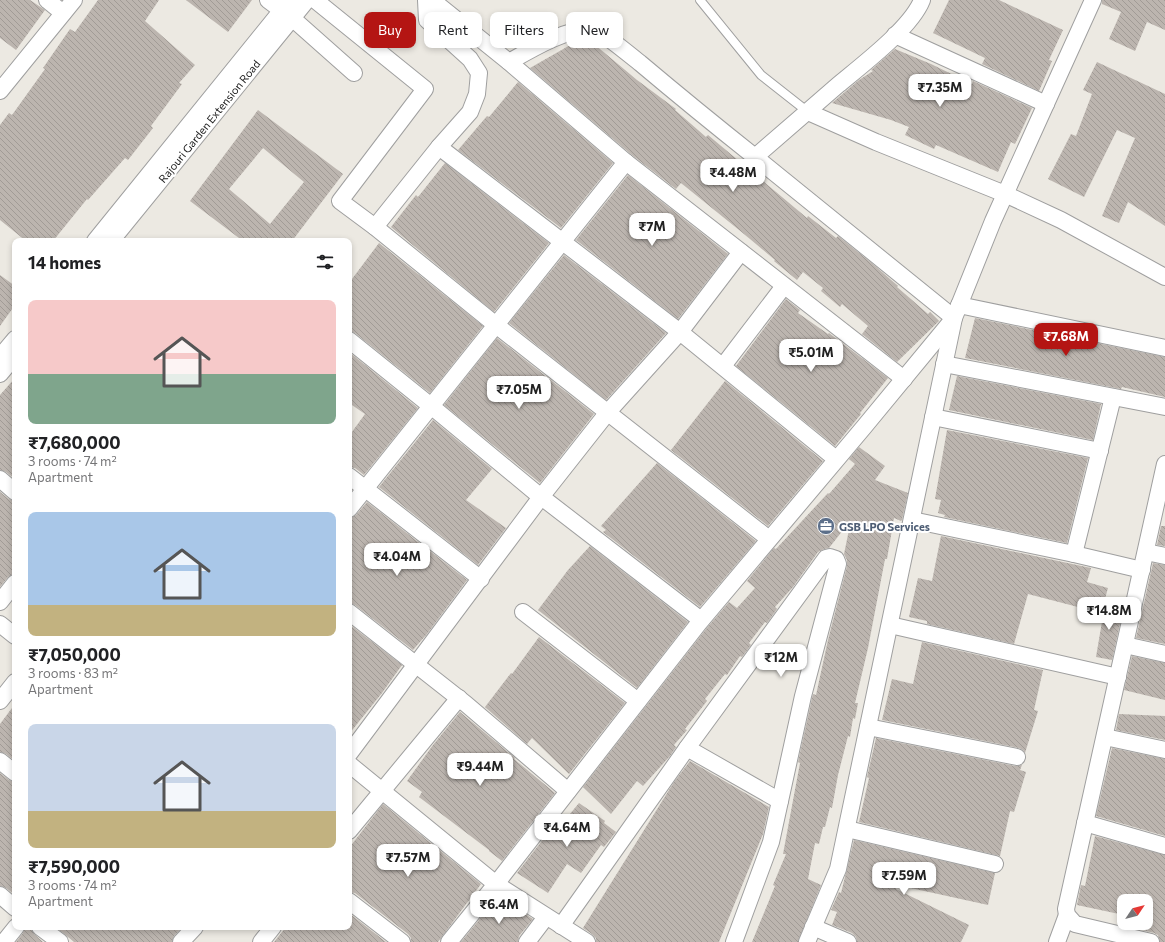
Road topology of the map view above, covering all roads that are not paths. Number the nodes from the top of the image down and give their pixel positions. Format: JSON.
{"nodes":[{"id":1,"x":47,"y":0,"type":"edge"},
{"id":2,"x":74,"y":0,"type":"edge"},
{"id":3,"x":268,"y":0,"type":"edge"},
{"id":4,"x":307,"y":0,"type":"edge"},
{"id":5,"x":315,"y":0,"type":"edge"},
{"id":6,"x":426,"y":0,"type":"edge"},
{"id":7,"x":432,"y":0,"type":"edge"},
{"id":8,"x":700,"y":0,"type":"edge"},
{"id":9,"x":922,"y":0,"type":"edge"},
{"id":10,"x":1093,"y":0,"type":"edge"},
{"id":11,"x":288,"y":10,"type":"edge"},
{"id":12,"x":63,"y":13,"type":"junction"},
{"id":13,"x":895,"y":35,"type":"junction"},
{"id":14,"x":509,"y":62,"type":"junction"},
{"id":15,"x":354,"y":73,"type":"dead end"},
{"id":16,"x":0,"y":91,"type":"edge"},
{"id":17,"x":1046,"y":104,"type":"junction"},
{"id":18,"x":808,"y":112,"type":"junction"},
{"id":19,"x":438,"y":147,"type":"junction"},
{"id":20,"x":755,"y":157,"type":"junction"},
{"id":21,"x":626,"y":162,"type":"junction"},
{"id":22,"x":1005,"y":194,"type":"junction"},
{"id":23,"x":375,"y":226,"type":"junction"},
{"id":24,"x":98,"y":238,"type":"edge"},
{"id":25,"x":114,"y":238,"type":"edge"},
{"id":26,"x":562,"y":242,"type":"junction"},
{"id":27,"x":741,"y":252,"type":"junction"},
{"id":28,"x":1165,"y":277,"type":"edge"},
{"id":29,"x":784,"y":286,"type":"junction"},
{"id":30,"x":957,"y":312,"type":"junction"},
{"id":31,"x":496,"y":325,"type":"junction"},
{"id":32,"x":680,"y":332,"type":"junction"},
{"id":33,"x":352,"y":342,"type":"edge"},
{"id":34,"x":12,"y":343,"type":"edge"},
{"id":35,"x":1165,"y":348,"type":"edge"},
{"id":36,"x":0,"y":357,"type":"edge"},
{"id":37,"x":12,"y":360,"type":"edge"},
{"id":38,"x":944,"y":364,"type":"junction"},
{"id":39,"x":723,"y":366,"type":"junction"},
{"id":40,"x":0,"y":374,"type":"edge"},
{"id":41,"x":904,"y":378,"type":"junction"},
{"id":42,"x":1113,"y":397,"type":"junction"},
{"id":43,"x":432,"y":406,"type":"junction"},
{"id":44,"x":1165,"y":407,"type":"edge"},
{"id":45,"x":608,"y":412,"type":"junction"},
{"id":46,"x":933,"y":417,"type":"junction"},
{"id":47,"x":1100,"y":451,"type":"junction"},
{"id":48,"x":836,"y":459,"type":"junction"},
{"id":49,"x":1165,"y":464,"type":"edge"},
{"id":50,"x":352,"y":478,"type":"edge"},
{"id":51,"x":0,"y":479,"type":"edge"},
{"id":52,"x":12,"y":489,"type":"edge"},
{"id":53,"x":365,"y":489,"type":"junction"},
{"id":54,"x":542,"y":497,"type":"junction"},
{"id":55,"x":352,"y":505,"type":"edge"},
{"id":56,"x":912,"y":520,"type":"junction"},
{"id":57,"x":769,"y":539,"type":"junction"},
{"id":58,"x":1146,"y":552,"type":"junction"},
{"id":59,"x":1074,"y":554,"type":"junction"},
{"id":60,"x":1165,"y":556,"type":"edge"},
{"id":61,"x":1142,"y":570,"type":"junction"},
{"id":62,"x":481,"y":579,"type":"junction"},
{"id":63,"x":12,"y":587,"type":"edge"},
{"id":64,"x":0,"y":602,"type":"edge"},
{"id":65,"x":523,"y":612,"type":"dead end"},
{"id":66,"x":352,"y":614,"type":"edge"},
{"id":67,"x":701,"y":620,"type":"junction"},
{"id":68,"x":0,"y":624,"type":"edge"},
{"id":69,"x":890,"y":625,"type":"junction"},
{"id":70,"x":12,"y":634,"type":"edge"},
{"id":71,"x":1125,"y":645,"type":"junction"},
{"id":72,"x":1165,"y":654,"type":"edge"},
{"id":73,"x":417,"y":665,"type":"junction"},
{"id":74,"x":1118,"y":677,"type":"junction"},
{"id":75,"x":12,"y":686,"type":"edge"},
{"id":76,"x":458,"y":698,"type":"junction"},
{"id":77,"x":638,"y":700,"type":"junction"},
{"id":78,"x":0,"y":701,"type":"edge"},
{"id":79,"x":868,"y":727,"type":"junction"},
{"id":80,"x":1105,"y":737,"type":"junction"},
{"id":81,"x":687,"y":748,"type":"junction"},
{"id":82,"x":352,"y":750,"type":"edge"},
{"id":83,"x":1165,"y":750,"type":"edge"},
{"id":84,"x":1017,"y":757,"type":"dead end"},
{"id":85,"x":0,"y":761,"type":"edge"},
{"id":86,"x":352,"y":766,"type":"edge"},
{"id":87,"x":12,"y":771,"type":"edge"},
{"id":88,"x":382,"y":791,"type":"junction"},
{"id":89,"x":568,"y":791,"type":"junction"},
{"id":90,"x":780,"y":801,"type":"junction"},
{"id":91,"x":1086,"y":823,"type":"junction"},
{"id":92,"x":352,"y":827,"type":"edge"},
{"id":93,"x":847,"y":829,"type":"junction"},
{"id":94,"x":1165,"y":846,"type":"edge"},
{"id":95,"x":995,"y":864,"type":"dead end"},
{"id":96,"x":496,"y":884,"type":"junction"},
{"id":97,"x":0,"y":895,"type":"edge"},
{"id":98,"x":352,"y":903,"type":"edge"},
{"id":99,"x":12,"y":905,"type":"edge"},
{"id":100,"x":1067,"y":915,"type":"junction"},
{"id":101,"x":546,"y":916,"type":"junction"},
{"id":102,"x":561,"y":926,"type":"junction"},
{"id":103,"x":813,"y":927,"type":"junction"},
{"id":104,"x":14,"y":930,"type":"edge"},
{"id":105,"x":44,"y":930,"type":"edge"},
{"id":106,"x":192,"y":930,"type":"edge"},
{"id":107,"x":271,"y":930,"type":"edge"},
{"id":108,"x":4,"y":942,"type":"edge"},
{"id":109,"x":60,"y":942,"type":"edge"},
{"id":110,"x":181,"y":942,"type":"edge"},
{"id":111,"x":261,"y":942,"type":"edge"},
{"id":112,"x":402,"y":942,"type":"edge"},
{"id":113,"x":449,"y":942,"type":"edge"},
{"id":114,"x":527,"y":942,"type":"edge"},
{"id":115,"x":587,"y":942,"type":"edge"},
{"id":116,"x":734,"y":942,"type":"edge"},
{"id":117,"x":807,"y":942,"type":"edge"},
{"id":118,"x":848,"y":942,"type":"edge"},
{"id":119,"x":1057,"y":942,"type":"edge"},
{"id":120,"x":1151,"y":942,"type":"edge"}],
"edges":[{"from":1,"to":12,"type":"street"},
{"from":2,"to":12,"type":"street"},
{"from":3,"to":11,"type":"street"},
{"from":4,"to":11,"type":"street","name":"Rajouri Garden Extension Road"},
{"from":5,"to":23,"type":"street"},
{"from":6,"to":19,"type":"street"},
{"from":7,"to":14,"type":"street"},
{"from":8,"to":18,"type":"lane"},
{"from":9,"to":13,"type":"street"},
{"from":10,"to":17,"type":"street"},
{"from":11,"to":15,"type":"street"},
{"from":11,"to":24,"type":"street","name":"Rajouri Garden Extension Road"},
{"from":11,"to":25,"type":"street","name":"Rajouri Garden Extension Road"},
{"from":12,"to":16,"type":"street"},
{"from":13,"to":17,"type":"street"},
{"from":13,"to":18,"type":"street"},
{"from":14,"to":20,"type":"street"},
{"from":14,"to":21,"type":"street"},
{"from":17,"to":22,"type":"street"},
{"from":18,"to":20,"type":"street"},
{"from":18,"to":22,"type":"street"},
{"from":19,"to":23,"type":"street"},
{"from":19,"to":26,"type":"street"},
{"from":20,"to":30,"type":"street"},
{"from":21,"to":26,"type":"street"},
{"from":21,"to":27,"type":"street"},
{"from":22,"to":28,"type":"street"},
{"from":22,"to":30,"type":"street"},
{"from":23,"to":31,"type":"street"},
{"from":26,"to":31,"type":"street"},
{"from":26,"to":32,"type":"street"},
{"from":27,"to":29,"type":"street"},
{"from":27,"to":32,"type":"street"},
{"from":29,"to":39,"type":"street"},
{"from":29,"to":41,"type":"street"},
{"from":30,"to":35,"type":"street"},
{"from":30,"to":38,"type":"street"},
{"from":30,"to":41,"type":"street"},
{"from":31,"to":43,"type":"street"},
{"from":31,"to":45,"type":"street"},
{"from":32,"to":39,"type":"street"},
{"from":32,"to":45,"type":"street"},
{"from":33,"to":43,"type":"street"},
{"from":34,"to":36,"type":"street"},
{"from":37,"to":40,"type":"street"},
{"from":38,"to":42,"type":"street"},
{"from":38,"to":46,"type":"street"},
{"from":39,"to":48,"type":"street"},
{"from":41,"to":48,"type":"street"},
{"from":42,"to":44,"type":"street"},
{"from":42,"to":47,"type":"street"},
{"from":43,"to":53,"type":"street"},
{"from":43,"to":54,"type":"street"},
{"from":45,"to":54,"type":"street"},
{"from":45,"to":57,"type":"street"},
{"from":46,"to":47,"type":"street"},
{"from":46,"to":56,"type":"street"},
{"from":47,"to":59,"type":"street"},
{"from":48,"to":57,"type":"street"},
{"from":49,"to":58,"type":"street"},
{"from":50,"to":53,"type":"street"},
{"from":51,"to":52,"type":"street"},
{"from":53,"to":55,"type":"street"},
{"from":53,"to":62,"type":"street"},
{"from":54,"to":62,"type":"street"},
{"from":54,"to":67,"type":"street"},
{"from":56,"to":59,"type":"street"},
{"from":56,"to":69,"type":"street"},
{"from":57,"to":67,"type":"street"},
{"from":58,"to":60,"type":"street"},
{"from":58,"to":61,"type":"street"},
{"from":59,"to":61,"type":"street"},
{"from":61,"to":71,"type":"street"},
{"from":62,"to":73,"type":"street"},
{"from":63,"to":64,"type":"street"},
{"from":65,"to":77,"type":"street"},
{"from":66,"to":73,"type":"street"},
{"from":67,"to":77,"type":"street"},
{"from":68,"to":70,"type":"street"},
{"from":69,"to":74,"type":"street"},
{"from":69,"to":79,"type":"street"},
{"from":71,"to":72,"type":"street"},
{"from":71,"to":74,"type":"street"},
{"from":73,"to":76,"type":"street"},
{"from":73,"to":82,"type":"street"},
{"from":74,"to":80,"type":"street"},
{"from":75,"to":78,"type":"street"},
{"from":76,"to":88,"type":"street"},
{"from":76,"to":89,"type":"street"},
{"from":77,"to":89,"type":"street"},
{"from":79,"to":84,"type":"street"},
{"from":79,"to":93,"type":"street"},
{"from":80,"to":83,"type":"street"},
{"from":80,"to":91,"type":"street"},
{"from":81,"to":90,"type":"street"},
{"from":81,"to":90,"type":"street"},
{"from":81,"to":102,"type":"street"},
{"from":85,"to":87,"type":"street"},
{"from":86,"to":88,"type":"street"},
{"from":88,"to":92,"type":"street"},
{"from":88,"to":96,"type":"street"},
{"from":89,"to":96,"type":"street"},
{"from":90,"to":116,"type":"street"},
{"from":91,"to":94,"type":"street"},
{"from":91,"to":100,"type":"street"},
{"from":93,"to":95,"type":"street"},
{"from":93,"to":103,"type":"street"},
{"from":96,"to":101,"type":"street"},
{"from":96,"to":113,"type":"street"},
{"from":97,"to":99,"type":"street"},
{"from":98,"to":112,"type":"street"},
{"from":100,"to":119,"type":"street"},
{"from":100,"to":120,"type":"street"},
{"from":101,"to":102,"type":"street"},
{"from":101,"to":114,"type":"street"},
{"from":102,"to":115,"type":"street"},
{"from":103,"to":117,"type":"street"},
{"from":103,"to":118,"type":"street"},
{"from":104,"to":108,"type":"street"},
{"from":105,"to":109,"type":"street"},
{"from":106,"to":110,"type":"street"},
{"from":107,"to":111,"type":"street"}]}
